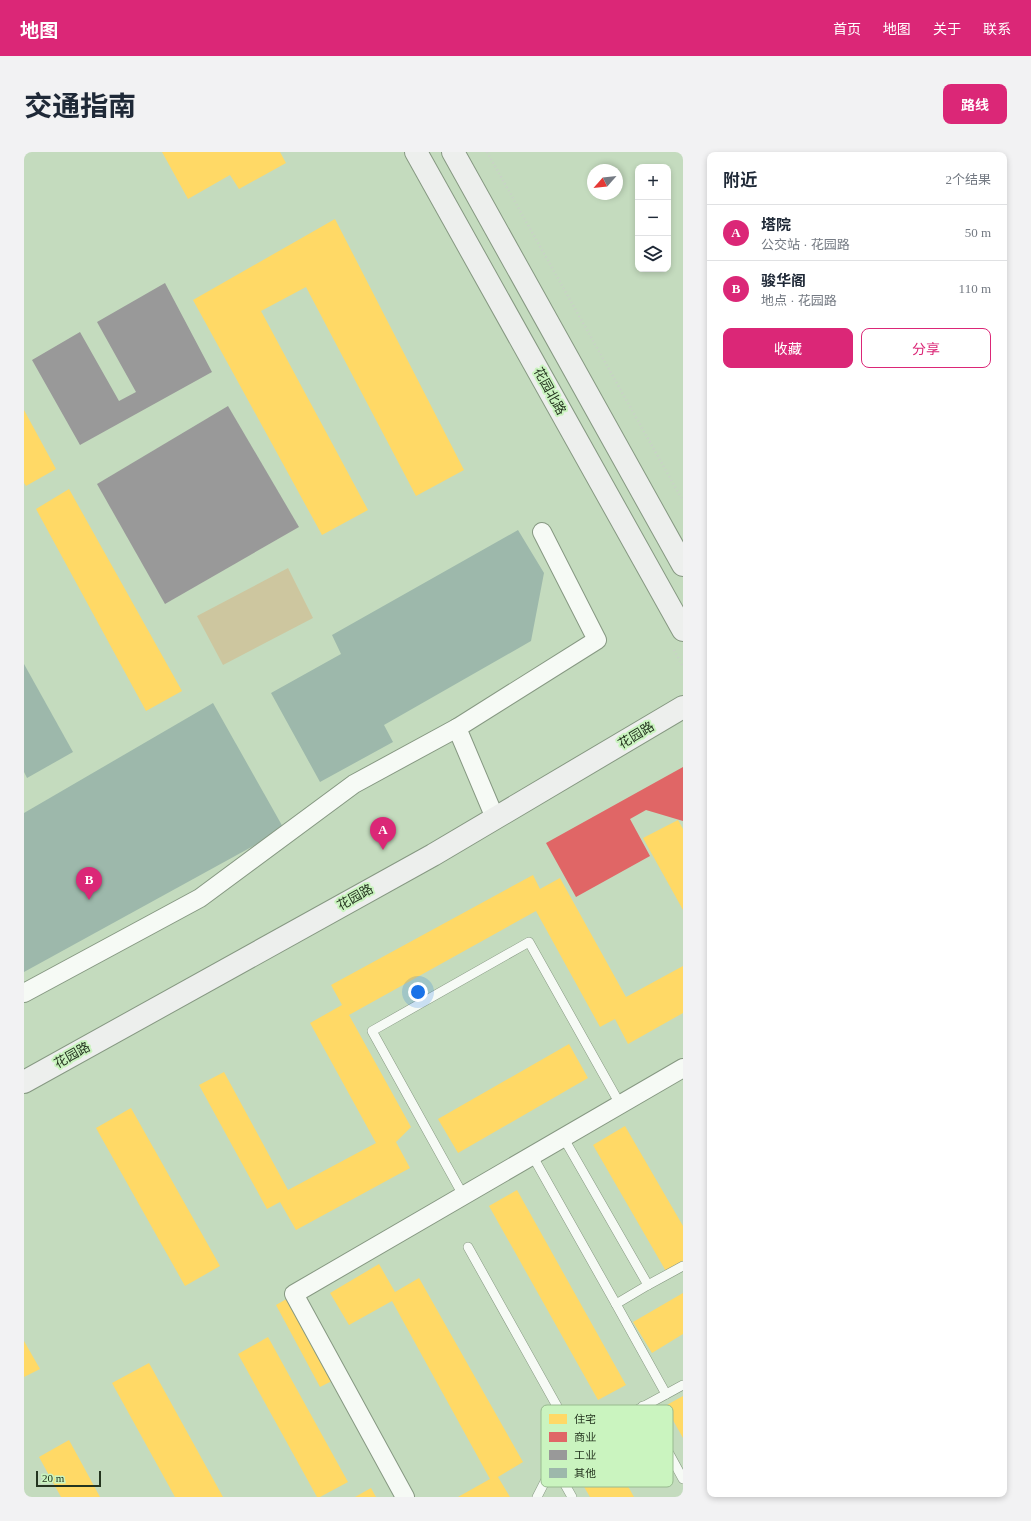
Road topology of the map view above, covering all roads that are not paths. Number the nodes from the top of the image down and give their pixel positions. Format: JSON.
{"nodes":[{"id":1,"x":416,"y":152,"type":"edge"},
{"id":2,"x":453,"y":152,"type":"edge"},
{"id":3,"x":542,"y":532,"type":"dead end"},
{"id":4,"x":683,"y":565,"type":"edge"},
{"id":5,"x":683,"y":630,"type":"edge"},
{"id":6,"x":683,"y":707,"type":"edge"},
{"id":7,"x":457,"y":728,"type":"junction"},
{"id":8,"x":495,"y":818,"type":"junction"},
{"id":9,"x":24,"y":993,"type":"edge"},
{"id":10,"x":683,"y":1068,"type":"edge"},
{"id":11,"x":24,"y":1082,"type":"edge"},
{"id":12,"x":620,"y":1104,"type":"junction"},
{"id":13,"x":563,"y":1137,"type":"junction"},
{"id":14,"x":532,"y":1155,"type":"junction"},
{"id":15,"x":462,"y":1196,"type":"junction"},
{"id":16,"x":468,"y":1248,"type":"dead end"},
{"id":17,"x":683,"y":1266,"type":"edge"},
{"id":18,"x":648,"y":1285,"type":"junction"},
{"id":19,"x":616,"y":1304,"type":"junction"},
{"id":20,"x":683,"y":1385,"type":"edge"},
{"id":21,"x":666,"y":1394,"type":"junction"},
{"id":22,"x":556,"y":1405,"type":"edge"},
{"id":23,"x":645,"y":1405,"type":"edge"},
{"id":24,"x":673,"y":1461,"type":"edge"},
{"id":25,"x":683,"y":1479,"type":"edge"},
{"id":26,"x":542,"y":1487,"type":"edge"},
{"id":27,"x":567,"y":1487,"type":"edge"},
{"id":28,"x":406,"y":1497,"type":"edge"},
{"id":29,"x":537,"y":1497,"type":"edge"},
{"id":30,"x":572,"y":1497,"type":"edge"}],
"edges":[{"from":1,"to":5,"type":"street","name":"花园北路"},
{"from":2,"to":4,"type":"street"},
{"from":3,"to":7,"type":"street"},
{"from":6,"to":8,"type":"street","name":"花园路"},
{"from":7,"to":8,"type":"street"},
{"from":7,"to":9,"type":"street"},
{"from":8,"to":11,"type":"street","name":"花园路"},
{"from":10,"to":12,"type":"street"},
{"from":12,"to":13,"type":"street"},
{"from":12,"to":15,"type":"lane"},
{"from":13,"to":14,"type":"street"},
{"from":13,"to":18,"type":"lane"},
{"from":14,"to":15,"type":"street"},
{"from":14,"to":19,"type":"lane"},
{"from":15,"to":28,"type":"street"},
{"from":16,"to":22,"type":"lane"},
{"from":17,"to":18,"type":"lane"},
{"from":18,"to":19,"type":"lane"},
{"from":19,"to":21,"type":"lane"},
{"from":20,"to":21,"type":"lane"},
{"from":21,"to":23,"type":"lane"},
{"from":24,"to":25,"type":"lane"},
{"from":26,"to":29,"type":"lane"},
{"from":27,"to":30,"type":"lane"}]}
